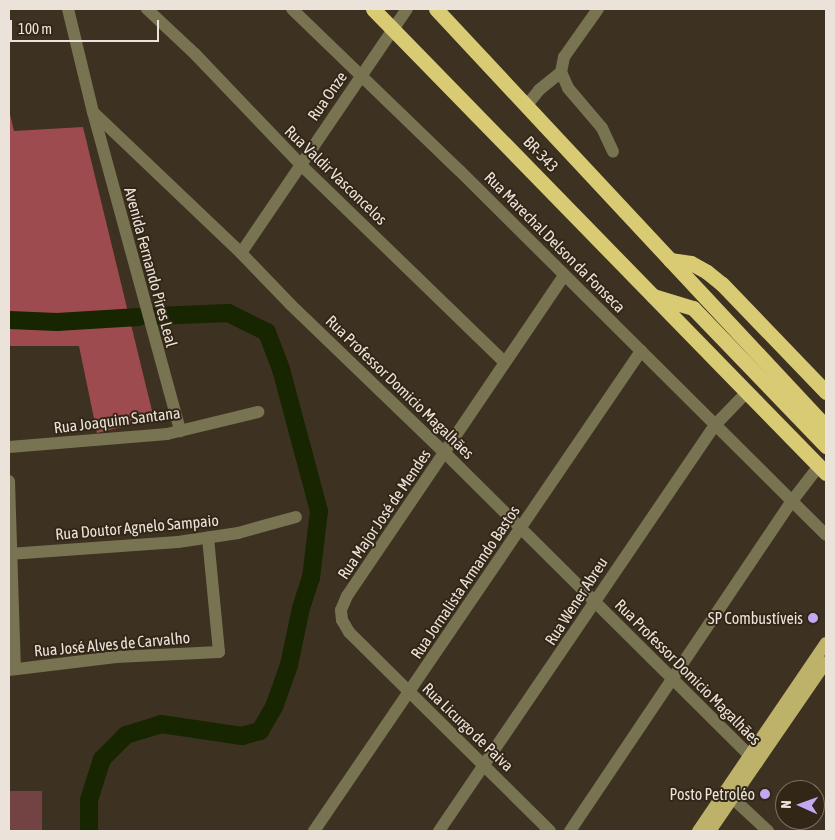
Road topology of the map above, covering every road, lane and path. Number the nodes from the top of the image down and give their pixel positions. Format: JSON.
{"nodes":[{"id":1,"x":68,"y":9,"type":"edge"},
{"id":2,"x":148,"y":9,"type":"edge"},
{"id":3,"x":292,"y":9,"type":"edge"},
{"id":4,"x":373,"y":9,"type":"edge"},
{"id":5,"x":406,"y":9,"type":"edge"},
{"id":6,"x":436,"y":9,"type":"edge"},
{"id":7,"x":598,"y":9,"type":"edge"},
{"id":8,"x":393,"y":29,"type":"junction"},
{"id":9,"x":561,"y":72,"type":"junction"},
{"id":10,"x":361,"y":76,"type":"junction"},
{"id":11,"x":527,"y":105,"type":"junction"},
{"id":12,"x":93,"y":112,"type":"junction"},
{"id":13,"x":613,"y":152,"type":"dead end"},
{"id":14,"x":300,"y":164,"type":"junction"},
{"id":15,"x":242,"y":253,"type":"junction"},
{"id":16,"x":670,"y":260,"type":"junction"},
{"id":17,"x":564,"y":275,"type":"junction"},
{"id":18,"x":653,"y":296,"type":"junction"},
{"id":19,"x":742,"y":347,"type":"junction"},
{"id":20,"x":642,"y":351,"type":"junction"},
{"id":21,"x":504,"y":362,"type":"junction"},
{"id":22,"x":826,"y":392,"type":"edge"},
{"id":23,"x":746,"y":393,"type":"junction"},
{"id":24,"x":258,"y":412,"type":"dead end"},
{"id":25,"x":716,"y":424,"type":"junction"},
{"id":26,"x":826,"y":427,"type":"edge"},
{"id":27,"x":180,"y":431,"type":"junction"},
{"id":28,"x":826,"y":446,"type":"edge"},
{"id":29,"x":9,"y":447,"type":"edge"},
{"id":30,"x":445,"y":453,"type":"junction"},
{"id":31,"x":823,"y":471,"type":"edge"},
{"id":32,"x":9,"y":481,"type":"edge"},
{"id":33,"x":792,"y":501,"type":"junction"},
{"id":34,"x":296,"y":517,"type":"dead end"},
{"id":35,"x":521,"y":528,"type":"junction"},
{"id":36,"x":826,"y":535,"type":"edge"},
{"id":37,"x":208,"y":538,"type":"junction"},
{"id":38,"x":10,"y":554,"type":"edge"},
{"id":39,"x":347,"y":596,"type":"joint"},
{"id":40,"x":594,"y":602,"type":"junction"},
{"id":41,"x":826,"y":643,"type":"edge"},
{"id":42,"x":826,"y":662,"type":"edge"},
{"id":43,"x":12,"y":669,"type":"edge"},
{"id":44,"x":672,"y":678,"type":"junction"},
{"id":45,"x":410,"y":693,"type":"junction"},
{"id":46,"x":753,"y":759,"type":"junction"},
{"id":47,"x":483,"y":766,"type":"junction"},
{"id":48,"x":729,"y":794,"type":"junction"},
{"id":49,"x":314,"y":831,"type":"edge"},
{"id":50,"x":439,"y":831,"type":"edge"},
{"id":51,"x":550,"y":831,"type":"edge"},
{"id":52,"x":570,"y":831,"type":"edge"},
{"id":53,"x":698,"y":831,"type":"edge"},
{"id":54,"x":710,"y":831,"type":"edge"},
{"id":55,"x":768,"y":831,"type":"edge"}],
"edges":[{"from":1,"to":12,"type":"street"},
{"from":2,"to":14,"type":"street","name":"Rua Valdir Vasconcelos"},
{"from":3,"to":10,"type":"street","name":"Rua Marechal Delson da Fonseca"},
{"from":4,"to":8,"type":"highway","name":"BR-343"},
{"from":5,"to":8,"type":"street","name":"Rua Onze"},
{"from":6,"to":11,"type":"highway","number":"BR-343"},
{"from":7,"to":9,"type":"street"},
{"from":8,"to":10,"type":"street","name":"Rua Onze"},
{"from":8,"to":18,"type":"highway","name":"BR-343"},
{"from":9,"to":11,"type":"street"},
{"from":9,"to":13,"type":"street"},
{"from":10,"to":14,"type":"street","name":"Rua Onze"},
{"from":10,"to":17,"type":"street","name":"Rua Marechal Delson da Fonseca"},
{"from":11,"to":16,"type":"highway","number":"BR-343"},
{"from":12,"to":15,"type":"street","name":"Rua Professor Domicio Magalhães"},
{"from":12,"to":27,"type":"street","name":"Avenida Fernando Pires Leal"},
{"from":14,"to":15,"type":"street","name":"Rua Onze"},
{"from":14,"to":21,"type":"street","name":"Rua Valdir Vasconcelos"},
{"from":15,"to":30,"type":"street","name":"Rua Professor Domicio Magalhães"},
{"from":16,"to":19,"type":"highway","number":"BR-343"},
{"from":16,"to":22,"type":"highway"},
{"from":17,"to":20,"type":"street","name":"Rua Marechal Delson da Fonseca"},
{"from":17,"to":21,"type":"street","name":"Rua Major José de Mendes"},
{"from":18,"to":19,"type":"highway","name":"BR-343","number":"BR-343"},
{"from":18,"to":23,"type":"highway"},
{"from":19,"to":26,"type":"highway","number":"BR-343"},
{"from":19,"to":28,"type":"highway","number":"BR-343"},
{"from":20,"to":25,"type":"street","name":"Rua Marechal Delson da Fonseca"},
{"from":20,"to":35,"type":"street","name":"Rua Jornalista Armando Bastos"},
{"from":21,"to":30,"type":"street","name":"Rua Major José de Mendes"},
{"from":23,"to":25,"type":"street","name":"Rua Wener Abreu"},
{"from":23,"to":31,"type":"highway"},
{"from":24,"to":27,"type":"street","name":"Rua Joaquim Santana"},
{"from":25,"to":33,"type":"street","name":"Rua Marechal Delson da Fonseca"},
{"from":25,"to":40,"type":"street","name":"Rua Wener Abreu"},
{"from":27,"to":29,"type":"street","name":"Rua Joaquim Santana"},
{"from":30,"to":35,"type":"street","name":"Rua Professor Domicio Magalhães"},
{"from":30,"to":39,"type":"street","name":"Rua Major José de Mendes"},
{"from":31,"to":33,"type":"street"},
{"from":32,"to":38,"type":"street"},
{"from":33,"to":36,"type":"street","name":"Rua Marechal Delson da Fonseca"},
{"from":33,"to":44,"type":"street"},
{"from":34,"to":37,"type":"street","name":"Rua Doutor Agnelo Sampaio"},
{"from":35,"to":40,"type":"street","name":"Rua Professor Domicio Magalhães"},
{"from":35,"to":45,"type":"street","name":"Rua Jornalista Armando Bastos"},
{"from":37,"to":38,"type":"street","name":"Rua Doutor Agnelo Sampaio"},
{"from":37,"to":43,"type":"street","name":"Rua José Alves de Carvalho"},
{"from":38,"to":43,"type":"street"},
{"from":39,"to":45,"type":"street","name":"Rua Licurgo de Paiva"},
{"from":40,"to":44,"type":"street","name":"Rua Professor Domicio Magalhães"},
{"from":40,"to":47,"type":"street","name":"Rua Wener Abreu"},
{"from":41,"to":46,"type":"main road"},
{"from":42,"to":46,"type":"main road"},
{"from":44,"to":46,"type":"street","name":"Rua Professor Domicio Magalhães"},
{"from":44,"to":52,"type":"street"},
{"from":45,"to":47,"type":"street","name":"Rua Licurgo de Paiva"},
{"from":45,"to":49,"type":"street","name":"Rua Jornalista Armando Bastos"},
{"from":46,"to":48,"type":"main road"},
{"from":47,"to":50,"type":"street","name":"Rua Wener Abreu"},
{"from":47,"to":51,"type":"street","name":"Rua Licurgo de Paiva"},
{"from":48,"to":53,"type":"main road"},
{"from":48,"to":54,"type":"main road"},
{"from":48,"to":55,"type":"street"}]}
